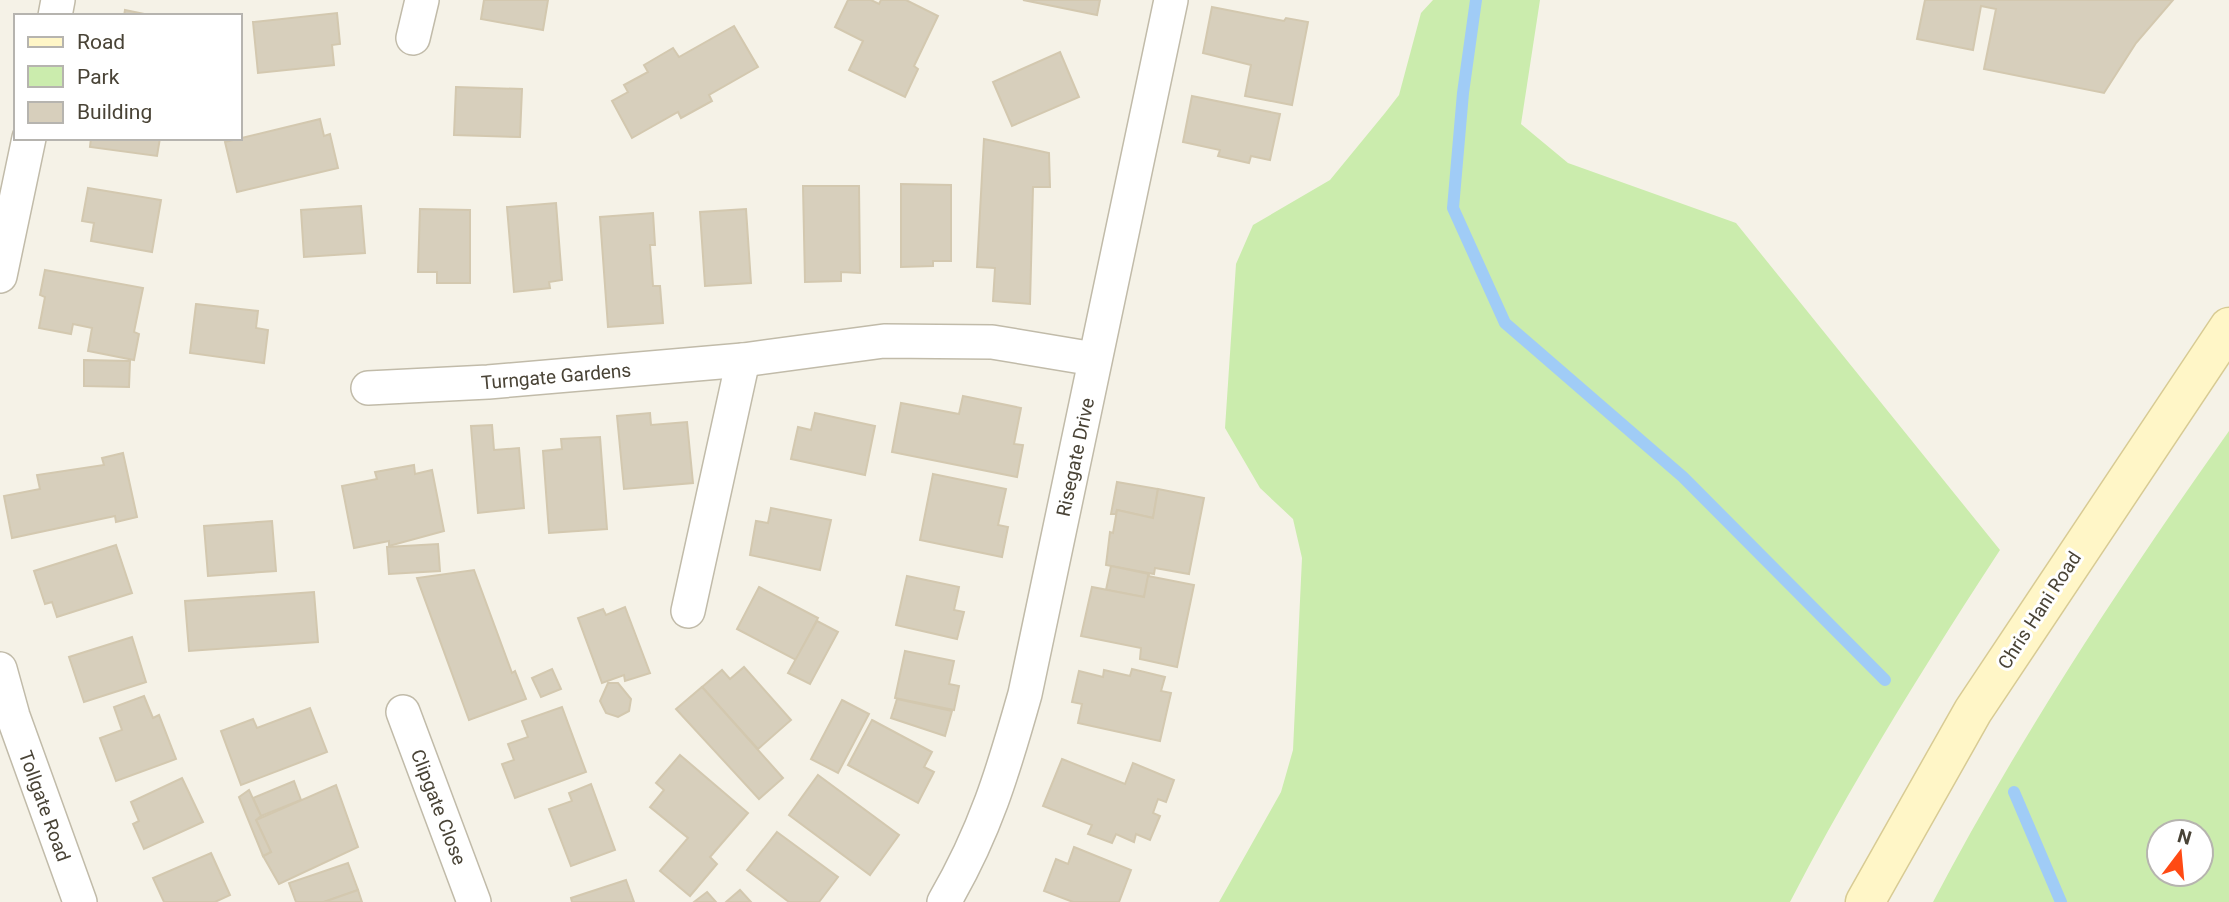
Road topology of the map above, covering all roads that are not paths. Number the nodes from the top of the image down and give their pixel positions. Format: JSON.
{"nodes":[{"id":1,"x":422,"y":0,"type":"edge"},
{"id":2,"x":1171,"y":0,"type":"edge"},
{"id":3,"x":413,"y":38,"type":"dead end"},
{"id":4,"x":29,"y":140,"type":"edge"},
{"id":5,"x":0,"y":276,"type":"edge"},
{"id":6,"x":2229,"y":327,"type":"edge"},
{"id":7,"x":743,"y":359,"type":"junction"},
{"id":8,"x":1094,"y":359,"type":"junction"},
{"id":9,"x":368,"y":388,"type":"dead end"},
{"id":10,"x":688,"y":611,"type":"dead end"},
{"id":11,"x":0,"y":669,"type":"edge"},
{"id":12,"x":403,"y":712,"type":"dead end"},
{"id":13,"x":80,"y":902,"type":"edge"},
{"id":14,"x":474,"y":902,"type":"edge"},
{"id":15,"x":944,"y":902,"type":"edge"},
{"id":16,"x":1864,"y":902,"type":"edge"}],
"edges":[{"from":1,"to":3,"type":"street"},
{"from":2,"to":8,"type":"street","name":"Risegate Drive"},
{"from":4,"to":5,"type":"street"},
{"from":6,"to":16,"type":"main road","name":"Chris Hani Road"},
{"from":7,"to":8,"type":"street","name":"Turngate Gardens"},
{"from":7,"to":9,"type":"street","name":"Turngate Gardens"},
{"from":7,"to":10,"type":"street"},
{"from":8,"to":15,"type":"street","name":"Risegate Drive"},
{"from":11,"to":13,"type":"street","name":"Tollgate Road"},
{"from":12,"to":14,"type":"street","name":"Clipgate Close"}]}
